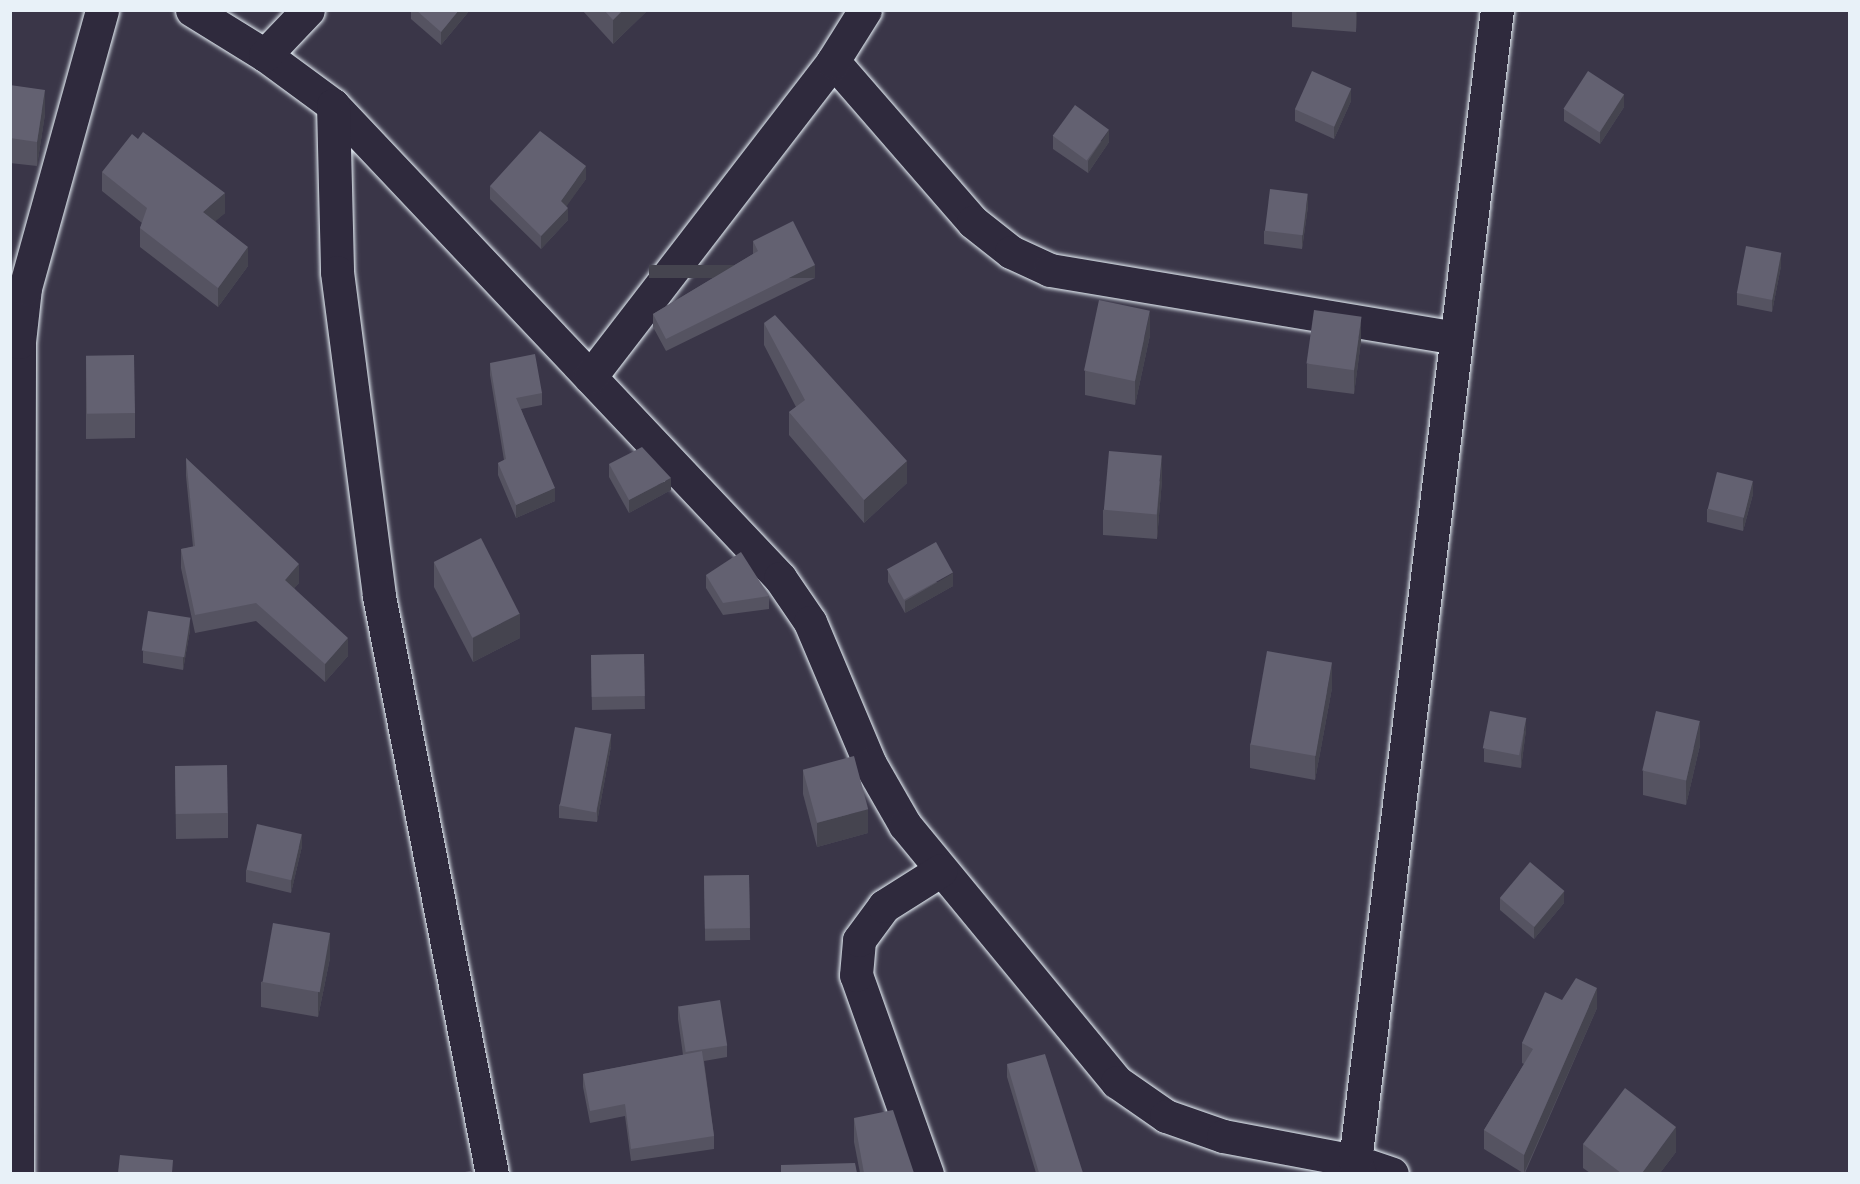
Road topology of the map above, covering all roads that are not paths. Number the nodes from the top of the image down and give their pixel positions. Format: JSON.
{"nodes":[{"id":1,"x":102,"y":10,"type":"edge"},
{"id":2,"x":192,"y":10,"type":"edge"},
{"id":3,"x":309,"y":10,"type":"edge"},
{"id":4,"x":865,"y":10,"type":"edge"},
{"id":5,"x":1497,"y":10,"type":"edge"},
{"id":6,"x":265,"y":55,"type":"junction"},
{"id":7,"x":833,"y":61,"type":"junction"},
{"id":8,"x":333,"y":105,"type":"junction"},
{"id":9,"x":1455,"y":338,"type":"junction"},
{"id":10,"x":590,"y":377,"type":"junction"},
{"id":11,"x":941,"y":870,"type":"junction"},
{"id":12,"x":1358,"y":1167,"type":"edge"},
{"id":13,"x":17,"y":1173,"type":"edge"},
{"id":14,"x":492,"y":1173,"type":"edge"},
{"id":15,"x":927,"y":1173,"type":"edge"},
{"id":16,"x":1392,"y":1173,"type":"edge"}],
"edges":[{"from":1,"to":13,"type":"street"},
{"from":2,"to":6,"type":"street"},
{"from":3,"to":6,"type":"street"},
{"from":4,"to":7,"type":"street"},
{"from":5,"to":9,"type":"street"},
{"from":6,"to":8,"type":"street"},
{"from":7,"to":9,"type":"street"},
{"from":7,"to":10,"type":"street"},
{"from":8,"to":10,"type":"street"},
{"from":8,"to":14,"type":"street"},
{"from":9,"to":12,"type":"street"},
{"from":10,"to":11,"type":"street"},
{"from":11,"to":12,"type":"street"},
{"from":11,"to":15,"type":"street"},
{"from":12,"to":16,"type":"street"}]}
